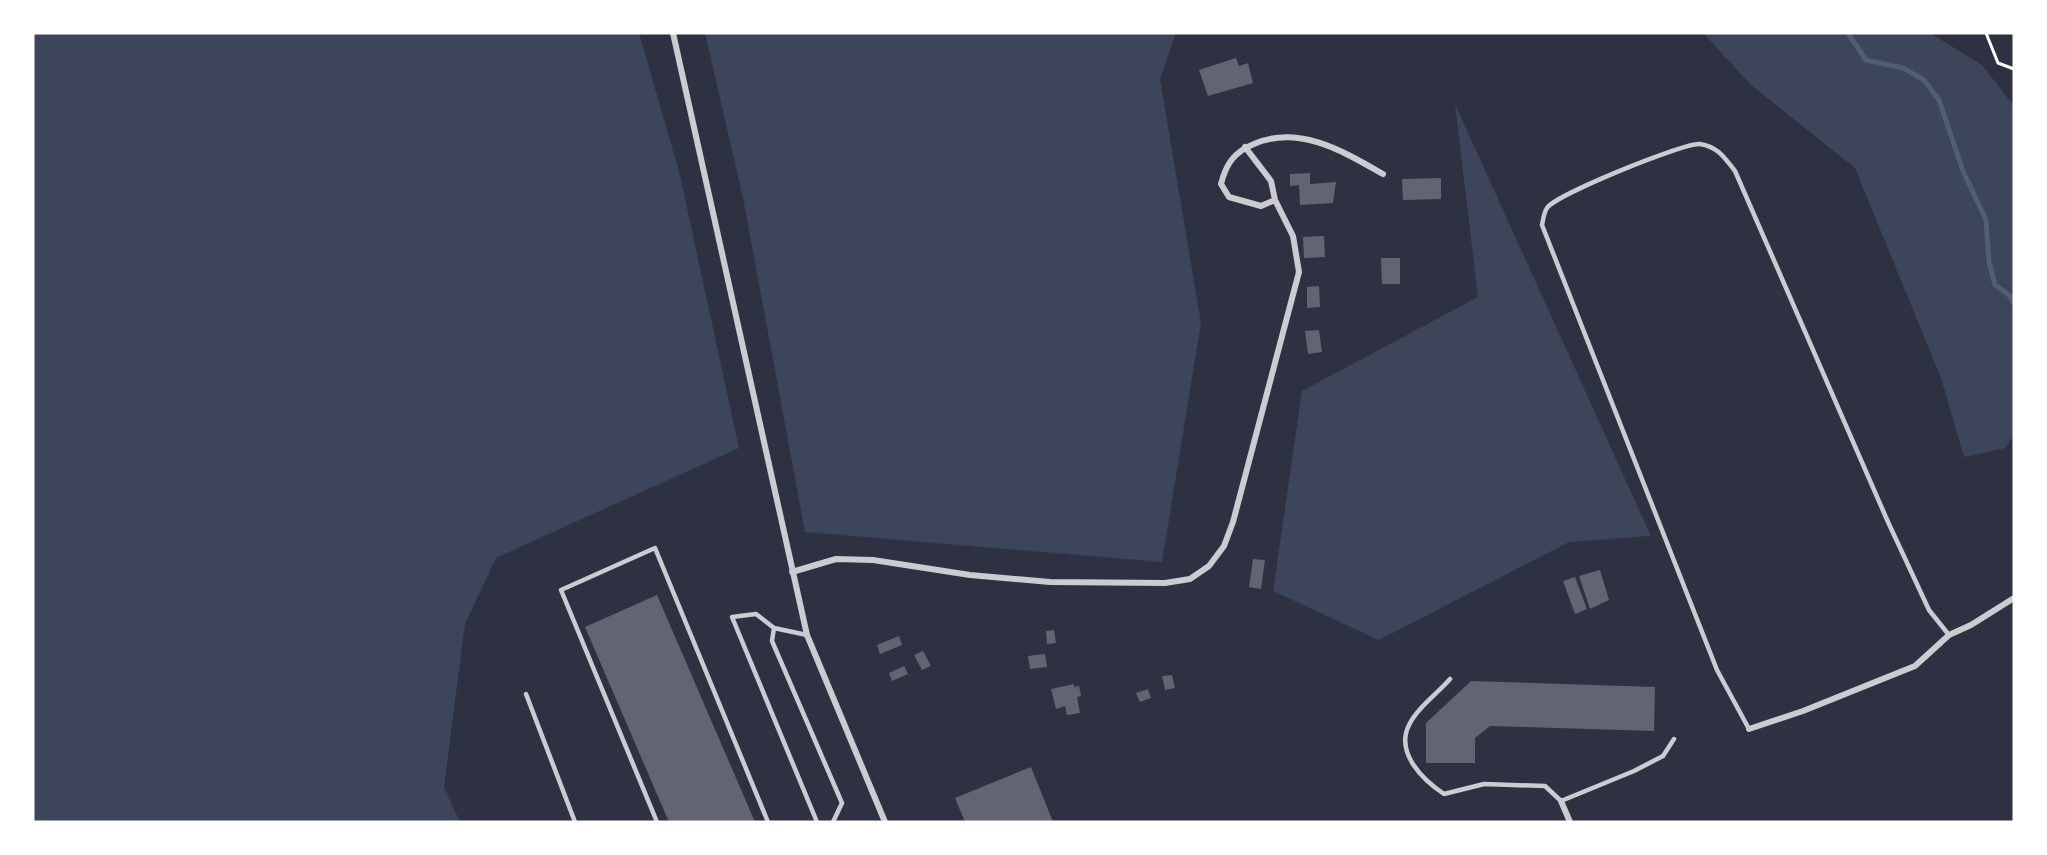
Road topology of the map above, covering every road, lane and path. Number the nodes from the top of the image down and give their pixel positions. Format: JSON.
{"nodes":[{"id":1,"x":673,"y":33,"type":"edge"},
{"id":2,"x":1986,"y":33,"type":"edge"},
{"id":3,"x":2014,"y":69,"type":"edge"},
{"id":4,"x":1245,"y":147,"type":"junction"},
{"id":5,"x":1383,"y":174,"type":"dead end"},
{"id":6,"x":1275,"y":200,"type":"junction"},
{"id":7,"x":792,"y":572,"type":"junction"},
{"id":8,"x":2014,"y":598,"type":"edge"},
{"id":9,"x":774,"y":628,"type":"junction"},
{"id":10,"x":807,"y":635,"type":"junction"},
{"id":11,"x":1949,"y":635,"type":"junction"},
{"id":12,"x":1450,"y":679,"type":"dead end"},
{"id":13,"x":526,"y":694,"type":"dead end"},
{"id":14,"x":1749,"y":729,"type":"joint"},
{"id":15,"x":1674,"y":739,"type":"dead end"},
{"id":16,"x":1561,"y":801,"type":"junction"},
{"id":17,"x":575,"y":822,"type":"edge"},
{"id":18,"x":657,"y":822,"type":"edge"},
{"id":19,"x":768,"y":822,"type":"edge"},
{"id":20,"x":817,"y":822,"type":"edge"},
{"id":21,"x":833,"y":822,"type":"edge"},
{"id":22,"x":885,"y":822,"type":"edge"},
{"id":23,"x":1570,"y":822,"type":"edge"}],
"edges":[{"from":1,"to":7,"type":"street"},
{"from":2,"to":3,"type":"path"},
{"from":4,"to":5,"type":"street"},
{"from":4,"to":6,"type":"street"},
{"from":4,"to":6,"type":"street"},
{"from":6,"to":7,"type":"street"},
{"from":7,"to":10,"type":"street"},
{"from":8,"to":11,"type":"street"},
{"from":9,"to":10,"type":"lane"},
{"from":9,"to":20,"type":"lane"},
{"from":9,"to":21,"type":"lane"},
{"from":10,"to":22,"type":"street"},
{"from":11,"to":14,"type":"street"},
{"from":11,"to":14,"type":"lane"},
{"from":12,"to":16,"type":"lane"},
{"from":13,"to":17,"type":"lane"},
{"from":15,"to":16,"type":"lane"},
{"from":16,"to":23,"type":"street"},
{"from":18,"to":19,"type":"lane"}]}
